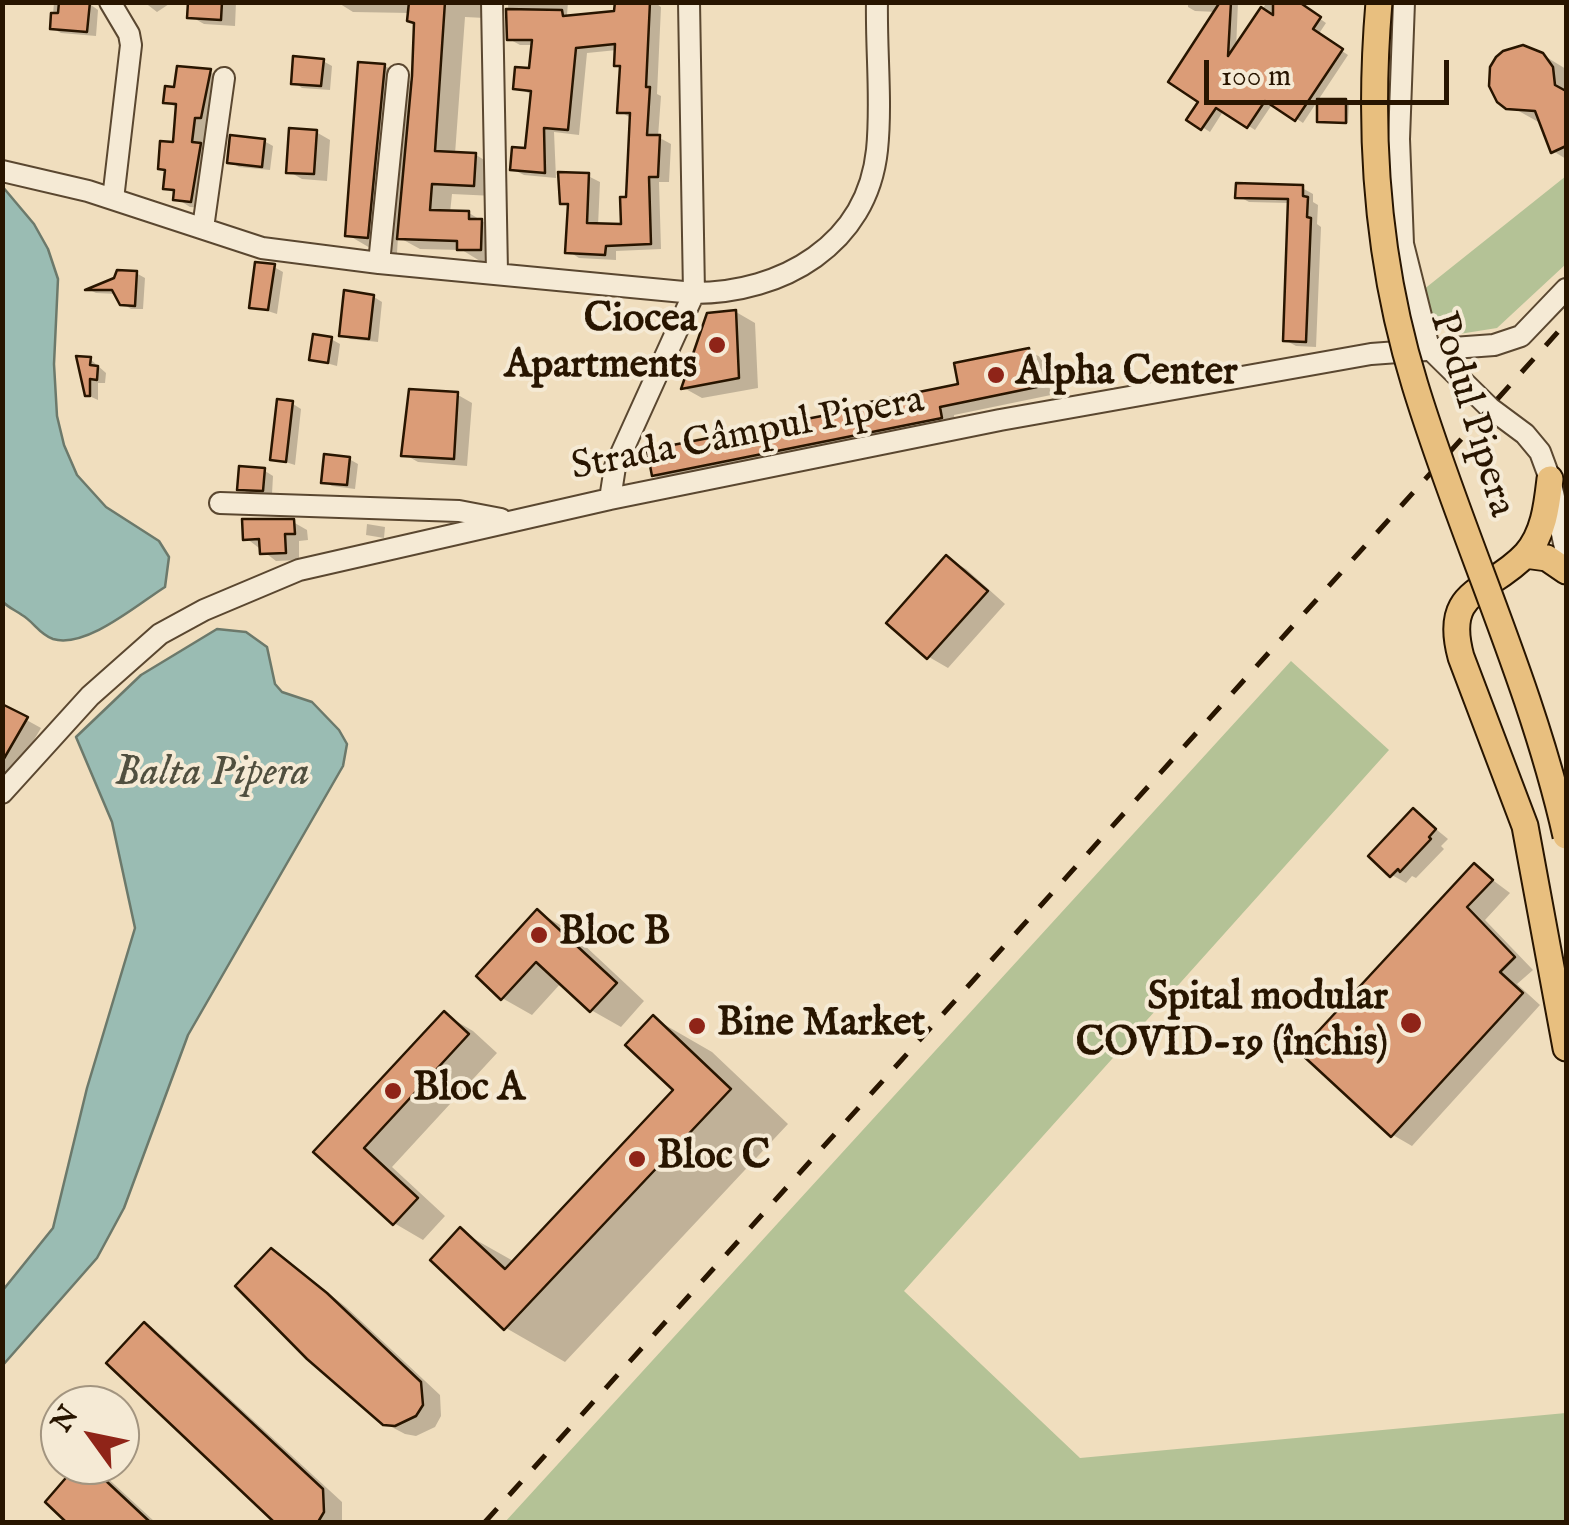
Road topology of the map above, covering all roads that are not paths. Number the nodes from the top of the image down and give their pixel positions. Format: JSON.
{"nodes":[{"id":1,"x":110,"y":2,"type":"edge"},
{"id":2,"x":492,"y":2,"type":"edge"},
{"id":3,"x":689,"y":2,"type":"edge"},
{"id":4,"x":877,"y":2,"type":"edge"},
{"id":5,"x":1379,"y":2,"type":"edge"},
{"id":6,"x":1404,"y":2,"type":"edge"},
{"id":7,"x":398,"y":75,"type":"dead end"},
{"id":8,"x":224,"y":78,"type":"dead end"},
{"id":9,"x":2,"y":171,"type":"edge"},
{"id":10,"x":113,"y":200,"type":"junction"},
{"id":11,"x":203,"y":228,"type":"junction"},
{"id":12,"x":379,"y":263,"type":"junction"},
{"id":13,"x":497,"y":272,"type":"junction"},
{"id":14,"x":1566,"y":289,"type":"edge"},
{"id":15,"x":694,"y":293,"type":"junction"},
{"id":16,"x":1429,"y":348,"type":"junction"},
{"id":17,"x":1550,"y":479,"type":"junction"},
{"id":18,"x":610,"y":498,"type":"junction"},
{"id":19,"x":220,"y":503,"type":"dead end"},
{"id":20,"x":510,"y":521,"type":"junction"},
{"id":21,"x":1566,"y":552,"type":"edge"},
{"id":22,"x":1525,"y":555,"type":"junction"},
{"id":23,"x":1566,"y":571,"type":"edge"},
{"id":24,"x":2,"y":793,"type":"edge"},
{"id":25,"x":1566,"y":836,"type":"edge"},
{"id":26,"x":1566,"y":1048,"type":"edge"}],
"edges":[{"from":1,"to":10,"type":"street"},
{"from":2,"to":13,"type":"street"},
{"from":3,"to":15,"type":"street"},
{"from":4,"to":15,"type":"street"},
{"from":5,"to":25,"type":"main road","name":"Podul Pipera","bridge":true},
{"from":6,"to":16,"type":"street"},
{"from":7,"to":12,"type":"street"},
{"from":8,"to":11,"type":"street"},
{"from":9,"to":10,"type":"street"},
{"from":10,"to":11,"type":"street"},
{"from":11,"to":12,"type":"street"},
{"from":12,"to":13,"type":"street"},
{"from":13,"to":15,"type":"street"},
{"from":14,"to":16,"type":"street","name":"Strada Câmpul Pipera"},
{"from":15,"to":18,"type":"street"},
{"from":16,"to":17,"type":"street"},
{"from":16,"to":18,"type":"street","name":"Strada Câmpul Pipera"},
{"from":17,"to":21,"type":"street"},
{"from":17,"to":22,"type":"main road"},
{"from":18,"to":20,"type":"street","name":"Strada Câmpul Pipera"},
{"from":19,"to":20,"type":"street"},
{"from":20,"to":24,"type":"street","name":"Strada Câmpul Pipera"},
{"from":22,"to":23,"type":"main road"},
{"from":22,"to":26,"type":"main road"}]}
